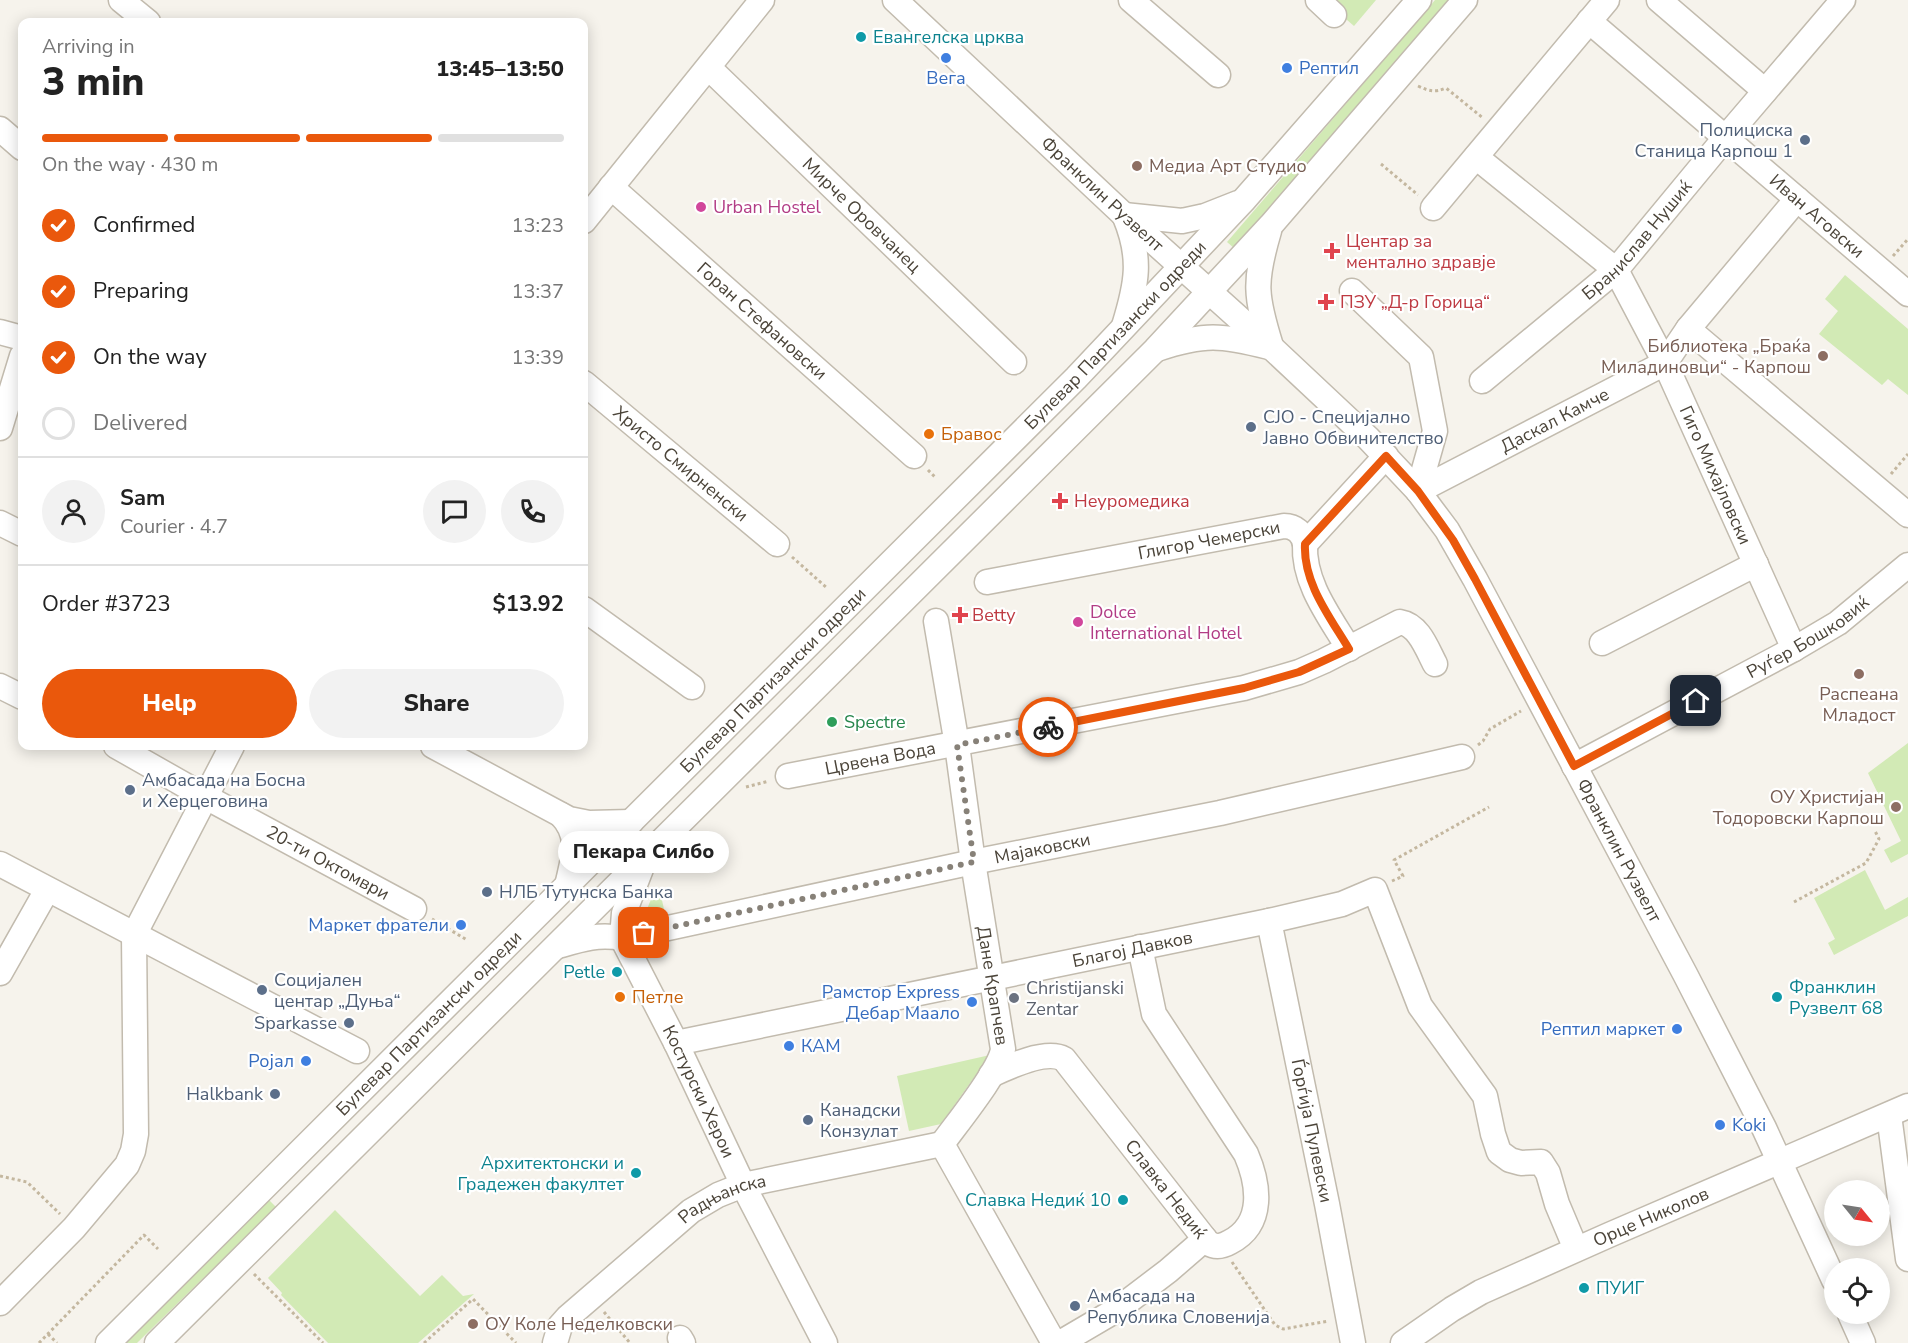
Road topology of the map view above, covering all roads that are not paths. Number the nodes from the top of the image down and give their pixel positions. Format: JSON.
{"nodes":[{"id":1,"x":120,"y":0,"type":"edge"},
{"id":2,"x":762,"y":0,"type":"edge"},
{"id":3,"x":895,"y":0,"type":"edge"},
{"id":4,"x":1131,"y":0,"type":"edge"},
{"id":5,"x":1419,"y":0,"type":"edge"},
{"id":6,"x":1465,"y":0,"type":"edge"},
{"id":7,"x":1607,"y":0,"type":"edge"},
{"id":8,"x":1659,"y":0,"type":"edge"},
{"id":9,"x":1843,"y":0,"type":"edge"},
{"id":10,"x":143,"y":18,"type":"edge"},
{"id":11,"x":1589,"y":21,"type":"junction"},
{"id":12,"x":709,"y":68,"type":"junction"},
{"id":13,"x":1218,"y":75,"type":"dead end"},
{"id":14,"x":1765,"y":91,"type":"junction"},
{"id":15,"x":0,"y":129,"type":"edge"},
{"id":16,"x":1726,"y":137,"type":"junction"},
{"id":17,"x":18,"y":145,"type":"edge"},
{"id":18,"x":1476,"y":157,"type":"junction"},
{"id":19,"x":611,"y":187,"type":"junction"},
{"id":20,"x":1797,"y":199,"type":"junction"},
{"id":21,"x":1243,"y":201,"type":"junction"},
{"id":22,"x":1433,"y":208,"type":"road end"},
{"id":23,"x":1124,"y":215,"type":"junction"},
{"id":24,"x":588,"y":216,"type":"edge"},
{"id":25,"x":1271,"y":225,"type":"junction"},
{"id":26,"x":1182,"y":267,"type":"junction"},
{"id":27,"x":1616,"y":270,"type":"junction"},
{"id":28,"x":1352,"y":291,"type":"dead end"},
{"id":29,"x":1210,"y":292,"type":"junction"},
{"id":30,"x":1908,"y":294,"type":"edge"},
{"id":31,"x":1688,"y":329,"type":"junction"},
{"id":32,"x":1123,"y":330,"type":"junction"},
{"id":33,"x":0,"y":332,"type":"edge"},
{"id":34,"x":18,"y":337,"type":"edge"},
{"id":35,"x":1272,"y":348,"type":"junction"},
{"id":36,"x":1155,"y":350,"type":"junction"},
{"id":37,"x":1014,"y":362,"type":"dead end"},
{"id":38,"x":1665,"y":363,"type":"junction"},
{"id":39,"x":18,"y":369,"type":"edge"},
{"id":40,"x":1482,"y":381,"type":"dead end"},
{"id":41,"x":588,"y":386,"type":"edge"},
{"id":42,"x":0,"y":428,"type":"edge"},
{"id":43,"x":914,"y":456,"type":"dead end"},
{"id":44,"x":1386,"y":456,"type":"junction"},
{"id":45,"x":1418,"y":491,"type":"junction"},
{"id":46,"x":1908,"y":515,"type":"edge"},
{"id":47,"x":0,"y":523,"type":"edge"},
{"id":48,"x":18,"y":532,"type":"edge"},
{"id":49,"x":777,"y":544,"type":"road end"},
{"id":50,"x":1305,"y":544,"type":"junction"},
{"id":51,"x":1755,"y":564,"type":"junction"},
{"id":52,"x":1908,"y":565,"type":"edge"},
{"id":53,"x":987,"y":582,"type":"dead end"},
{"id":54,"x":588,"y":612,"type":"edge"},
{"id":55,"x":936,"y":621,"type":"dead end"},
{"id":56,"x":1602,"y":643,"type":"dead end"},
{"id":57,"x":1349,"y":649,"type":"junction"},
{"id":58,"x":1794,"y":649,"type":"junction"},
{"id":59,"x":1435,"y":664,"type":"dead end"},
{"id":60,"x":0,"y":686,"type":"edge"},
{"id":61,"x":692,"y":687,"type":"dead end"},
{"id":62,"x":18,"y":695,"type":"edge"},
{"id":63,"x":957,"y":745,"type":"junction"},
{"id":64,"x":123,"y":750,"type":"edge"},
{"id":65,"x":230,"y":750,"type":"edge"},
{"id":66,"x":440,"y":750,"type":"edge"},
{"id":67,"x":1462,"y":757,"type":"dead end"},
{"id":68,"x":1574,"y":766,"type":"junction"},
{"id":69,"x":788,"y":776,"type":"road end"},
{"id":70,"x":204,"y":796,"type":"junction"},
{"id":71,"x":561,"y":815,"type":"junction"},
{"id":72,"x":631,"y":822,"type":"junction"},
{"id":73,"x":647,"y":857,"type":"junction"},
{"id":74,"x":974,"y":862,"type":"junction"},
{"id":75,"x":0,"y":864,"type":"edge"},
{"id":76,"x":567,"y":886,"type":"junction"},
{"id":77,"x":47,"y":890,"type":"junction"},
{"id":78,"x":414,"y":909,"type":"road end"},
{"id":79,"x":1269,"y":921,"type":"junction"},
{"id":80,"x":134,"y":934,"type":"junction"},
{"id":81,"x":622,"y":938,"type":"junction"},
{"id":82,"x":556,"y":947,"type":"junction"},
{"id":83,"x":1140,"y":947,"type":"junction"},
{"id":84,"x":0,"y":973,"type":"edge"},
{"id":85,"x":992,"y":978,"type":"junction"},
{"id":86,"x":676,"y":1043,"type":"junction"},
{"id":87,"x":357,"y":1051,"type":"dead end"},
{"id":88,"x":991,"y":1075,"type":"junction"},
{"id":89,"x":1899,"y":1111,"type":"edge"},
{"id":90,"x":942,"y":1144,"type":"junction"},
{"id":91,"x":1780,"y":1161,"type":"junction"},
{"id":92,"x":743,"y":1185,"type":"junction"},
{"id":93,"x":1213,"y":1243,"type":"junction"},
{"id":94,"x":1576,"y":1249,"type":"junction"},
{"id":95,"x":1824,"y":1258,"type":"edge"},
{"id":96,"x":1908,"y":1259,"type":"edge"},
{"id":97,"x":0,"y":1303,"type":"edge"},
{"id":98,"x":1854,"y":1324,"type":"edge"},
{"id":99,"x":1428,"y":1336,"type":"edge"},
{"id":100,"x":108,"y":1343,"type":"edge"},
{"id":101,"x":157,"y":1343,"type":"edge"},
{"id":102,"x":555,"y":1343,"type":"edge"},
{"id":103,"x":825,"y":1343,"type":"edge"},
{"id":104,"x":1054,"y":1343,"type":"edge"},
{"id":105,"x":1060,"y":1343,"type":"edge"},
{"id":106,"x":1353,"y":1343,"type":"edge"},
{"id":107,"x":1403,"y":1343,"type":"edge"},
{"id":108,"x":1863,"y":1343,"type":"edge"}],
"edges":[{"from":1,"to":10,"type":"street"},
{"from":2,"to":12,"type":"street"},
{"from":3,"to":23,"type":"street","name":"Франклин Рузвелт"},
{"from":4,"to":13,"type":"street"},
{"from":5,"to":21,"type":"street","name":"Булевар Партизански одреди"},
{"from":6,"to":25,"type":"street","name":"Булевар Партизански одреди"},
{"from":7,"to":11,"type":"street"},
{"from":8,"to":14,"type":"street"},
{"from":9,"to":14,"type":"street","name":"Бранислав Нушиќ"},
{"from":11,"to":16,"type":"street","name":"Иван Аговски"},
{"from":11,"to":18,"type":"street"},
{"from":12,"to":19,"type":"street"},
{"from":12,"to":37,"type":"street","name":"Мирче Оровчанец"},
{"from":14,"to":16,"type":"street","name":"Бранислав Нушиќ"},
{"from":15,"to":17,"type":"street"},
{"from":16,"to":20,"type":"street","name":"Иван Аговски"},
{"from":16,"to":27,"type":"street","name":"Бранислав Нушиќ"},
{"from":18,"to":22,"type":"street"},
{"from":18,"to":27,"type":"street","name":"Гиго Михајловски"},
{"from":19,"to":24,"type":"street"},
{"from":19,"to":43,"type":"street","name":"Горан Стефановски"},
{"from":20,"to":30,"type":"street","name":"Иван Аговски"},
{"from":20,"to":31,"type":"street","name":"Даскал Камче"},
{"from":21,"to":23,"type":"street"},
{"from":21,"to":26,"type":"street","name":"Булевар Партизански одреди"},
{"from":23,"to":26,"type":"street","name":"Франклин Рузвелт"},
{"from":23,"to":32,"type":"street"},
{"from":25,"to":29,"type":"street","name":"Булевар Партизански одреди"},
{"from":25,"to":35,"type":"street"},
{"from":26,"to":29,"type":"street","name":"Франклин Рузвелт"},
{"from":26,"to":32,"type":"street","name":"Булевар Партизански одреди"},
{"from":27,"to":38,"type":"street","name":"Гиго Михајловски"},
{"from":27,"to":40,"type":"street","name":"Бранислав Нушиќ"},
{"from":28,"to":45,"type":"street"},
{"from":29,"to":35,"type":"street","name":"Франклин Рузвелт"},
{"from":29,"to":36,"type":"street","name":"Булевар Партизански одреди"},
{"from":31,"to":38,"type":"street","name":"Даскал Камче"},
{"from":31,"to":46,"type":"street"},
{"from":32,"to":72,"type":"street","name":"Булевар Партизански одреди"},
{"from":33,"to":34,"type":"street"},
{"from":35,"to":36,"type":"street"},
{"from":35,"to":44,"type":"street","name":"Франклин Рузвелт"},
{"from":36,"to":73,"type":"street","name":"Булевар Партизански одреди"},
{"from":38,"to":45,"type":"street","name":"Даскал Камче"},
{"from":38,"to":51,"type":"street","name":"Гиго Михајловски"},
{"from":39,"to":42,"type":"street"},
{"from":41,"to":49,"type":"street","name":"Христо Смирненски"},
{"from":44,"to":45,"type":"street","name":"Франклин Рузвелт"},
{"from":44,"to":50,"type":"street","name":"Глигор Чемерски"},
{"from":45,"to":68,"type":"street","name":"Франклин Рузвелт"},
{"from":47,"to":48,"type":"street"},
{"from":50,"to":53,"type":"street","name":"Глигор Чемерски"},
{"from":50,"to":57,"type":"street"},
{"from":51,"to":56,"type":"street"},
{"from":51,"to":58,"type":"street","name":"Гиго Михајловски"},
{"from":52,"to":58,"type":"street","name":"Руѓер Бошковиќ"},
{"from":54,"to":61,"type":"street"},
{"from":55,"to":63,"type":"street","name":"Дане Крапчев"},
{"from":57,"to":59,"type":"street","name":"Црвена Вода"},
{"from":57,"to":63,"type":"street","name":"Црвена Вода"},
{"from":58,"to":68,"type":"street","name":"Руѓер Бошковиќ"},
{"from":60,"to":62,"type":"street"},
{"from":63,"to":69,"type":"street","name":"Црвена Вода"},
{"from":63,"to":74,"type":"street","name":"Дане Крапчев"},
{"from":64,"to":70,"type":"street","name":"20-ти Октомври"},
{"from":65,"to":70,"type":"street"},
{"from":66,"to":71,"type":"street"},
{"from":67,"to":74,"type":"street","name":"Мајаковски"},
{"from":68,"to":91,"type":"street","name":"Франклин Рузвелт"},
{"from":70,"to":78,"type":"street","name":"20-ти Октомври"},
{"from":70,"to":80,"type":"street"},
{"from":71,"to":72,"type":"street"},
{"from":71,"to":76,"type":"street"},
{"from":72,"to":76,"type":"street","name":"Булевар Партизански одреди"},
{"from":73,"to":81,"type":"street"},
{"from":73,"to":82,"type":"street","name":"Булевар Партизански одреди"},
{"from":74,"to":81,"type":"street","name":"Мајаковски"},
{"from":74,"to":85,"type":"street","name":"Дане Крапчев"},
{"from":75,"to":77,"type":"street"},
{"from":76,"to":100,"type":"street","name":"Булевар Партизански одреди"},
{"from":77,"to":80,"type":"street"},
{"from":77,"to":84,"type":"street"},
{"from":79,"to":83,"type":"street","name":"Благој Давков"},
{"from":79,"to":94,"type":"street","name":"Благој Давков"},
{"from":79,"to":106,"type":"street","name":"Ѓорѓиja Пулевски"},
{"from":80,"to":87,"type":"street"},
{"from":80,"to":97,"type":"street"},
{"from":81,"to":82,"type":"street"},
{"from":81,"to":86,"type":"street","name":"Костурски Херои"},
{"from":82,"to":101,"type":"street","name":"Булевар Партизански одреди"},
{"from":83,"to":85,"type":"street","name":"Благој Давков"},
{"from":83,"to":93,"type":"street"},
{"from":85,"to":86,"type":"street","name":"Благој Давков"},
{"from":85,"to":88,"type":"street","name":"Дане Крапчев"},
{"from":86,"to":92,"type":"street","name":"Костурски Херои"},
{"from":88,"to":90,"type":"street","name":"Дане Крапчев"},
{"from":88,"to":93,"type":"street","name":"Славка Недиќ"},
{"from":89,"to":91,"type":"street","name":"Орце Николов"},
{"from":89,"to":96,"type":"street"},
{"from":90,"to":92,"type":"street","name":"Радњанска"},
{"from":90,"to":104,"type":"street"},
{"from":91,"to":94,"type":"street","name":"Орце Николов"},
{"from":91,"to":95,"type":"street","name":"Франклин Рузвелт"},
{"from":92,"to":102,"type":"street","name":"Радњанска"},
{"from":92,"to":103,"type":"street","name":"Костурски Херои"},
{"from":93,"to":105,"type":"street","name":"Славка Недиќ"},
{"from":94,"to":99,"type":"street","name":"Орце Николов"},
{"from":98,"to":108,"type":"street"},
{"from":99,"to":107,"type":"street","name":"Орце Николов"}]}
